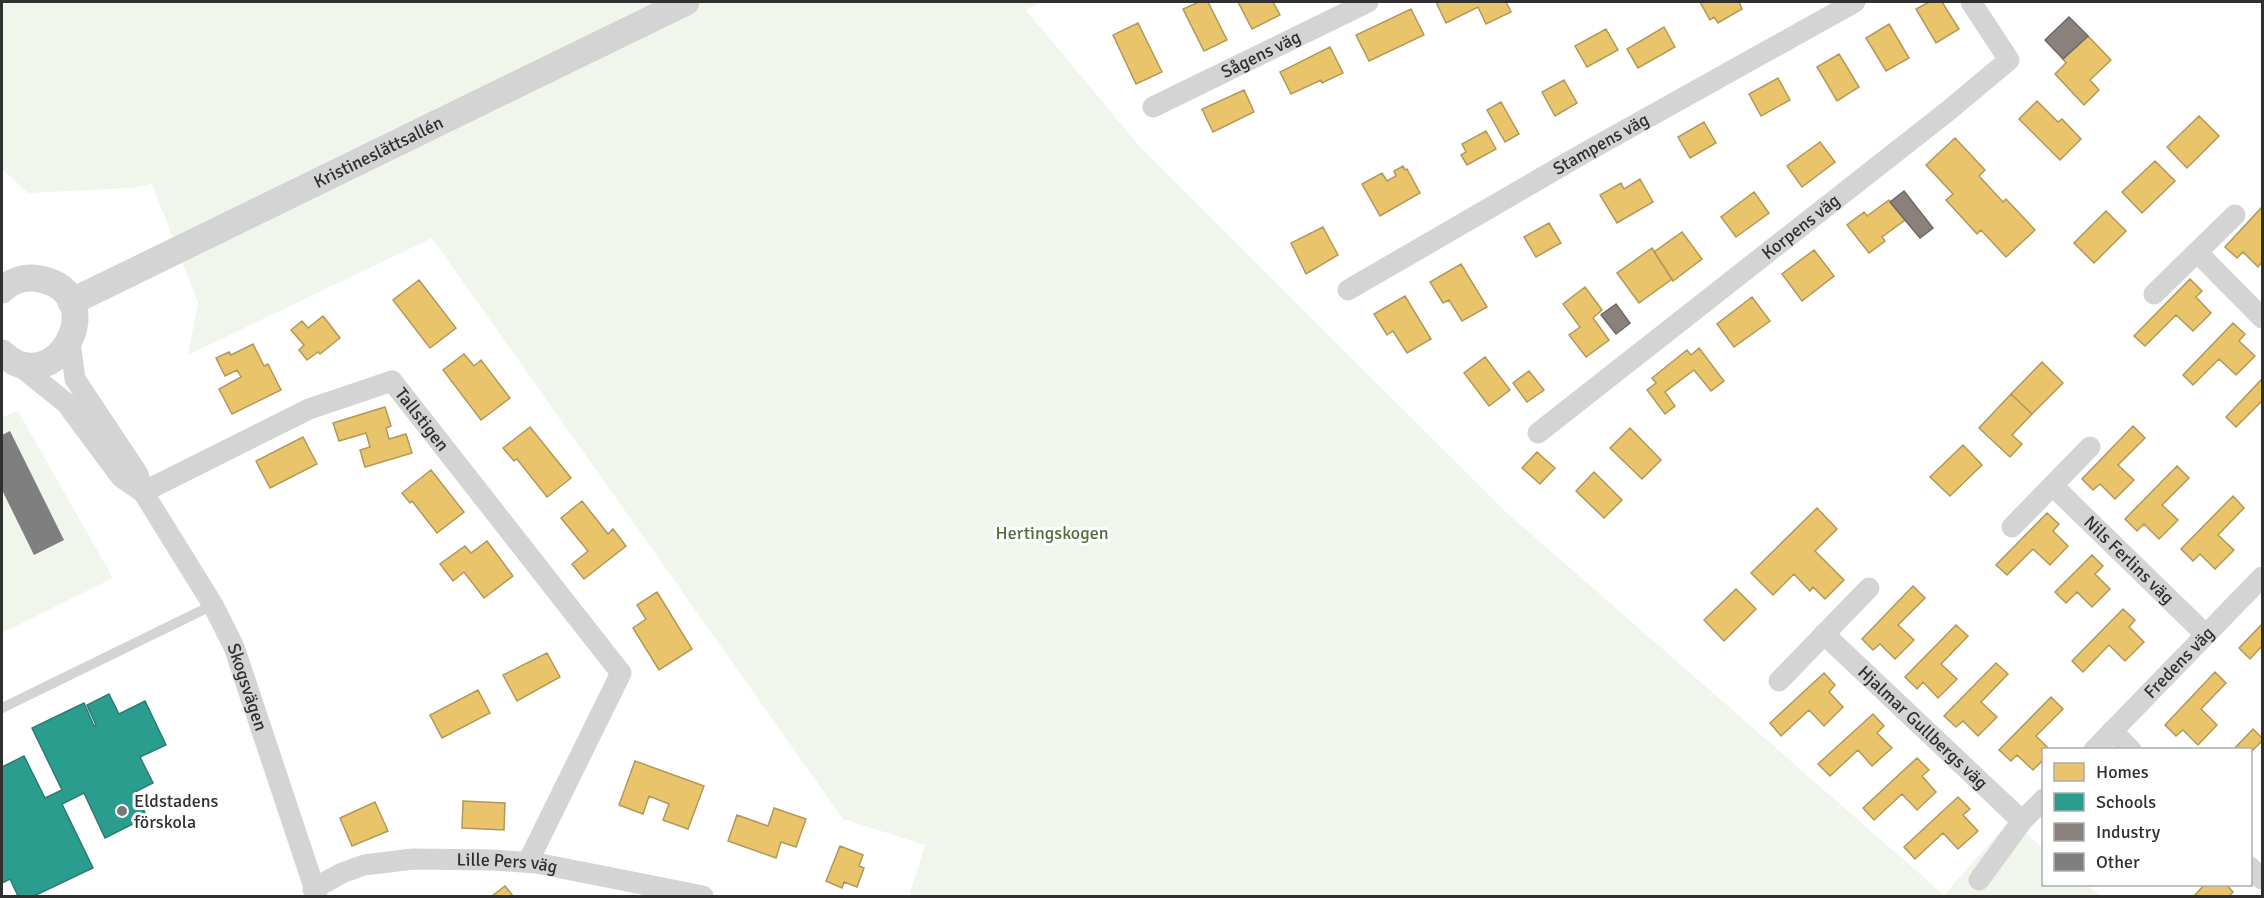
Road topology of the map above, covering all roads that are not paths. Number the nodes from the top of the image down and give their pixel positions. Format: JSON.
{"nodes":[{"id":1,"x":686,"y":2,"type":"edge"},
{"id":2,"x":1368,"y":2,"type":"edge"},
{"id":3,"x":1855,"y":2,"type":"edge"},
{"id":4,"x":1971,"y":2,"type":"edge"},
{"id":5,"x":1153,"y":107,"type":"dead end"},
{"id":6,"x":2235,"y":215,"type":"dead end"},
{"id":7,"x":2197,"y":252,"type":"junction"},
{"id":8,"x":2,"y":290,"type":"edge"},
{"id":9,"x":1348,"y":290,"type":"dead end"},
{"id":10,"x":2154,"y":294,"type":"dead end"},
{"id":11,"x":70,"y":302,"type":"junction"},
{"id":12,"x":2262,"y":318,"type":"edge"},
{"id":13,"x":70,"y":342,"type":"junction"},
{"id":14,"x":8,"y":358,"type":"edge"},
{"id":15,"x":1538,"y":433,"type":"dead end"},
{"id":16,"x":2090,"y":447,"type":"dead end"},
{"id":17,"x":2053,"y":486,"type":"junction"},
{"id":18,"x":143,"y":492,"type":"junction"},
{"id":19,"x":2012,"y":527,"type":"dead end"},
{"id":20,"x":2262,"y":577,"type":"edge"},
{"id":21,"x":1869,"y":588,"type":"dead end"},
{"id":22,"x":213,"y":605,"type":"junction"},
{"id":23,"x":1824,"y":634,"type":"junction"},
{"id":24,"x":2205,"y":634,"type":"junction"},
{"id":25,"x":1779,"y":681,"type":"dead end"},
{"id":26,"x":2,"y":708,"type":"edge"},
{"id":27,"x":2112,"y":731,"type":"junction"},
{"id":28,"x":2096,"y":748,"type":"edge"},
{"id":29,"x":2129,"y":748,"type":"edge"},
{"id":30,"x":2042,"y":800,"type":"edge"},
{"id":31,"x":2022,"y":821,"type":"junction"},
{"id":32,"x":528,"y":862,"type":"junction"},
{"id":33,"x":1978,"y":880,"type":"dead end"},
{"id":34,"x":667,"y":893,"type":"edge"},
{"id":35,"x":310,"y":894,"type":"edge"},
{"id":36,"x":703,"y":897,"type":"edge"}],
"edges":[{"from":1,"to":11,"type":"street","name":"Kristineslättsallén"},
{"from":2,"to":5,"type":"street","name":"Sågens väg"},
{"from":3,"to":9,"type":"street","name":"Stampens väg"},
{"from":4,"to":15,"type":"street","name":"Korpens väg"},
{"from":6,"to":7,"type":"street"},
{"from":7,"to":10,"type":"street"},
{"from":7,"to":12,"type":"street"},
{"from":8,"to":11,"type":"street"},
{"from":11,"to":13,"type":"street"},
{"from":13,"to":14,"type":"street"},
{"from":13,"to":18,"type":"street","name":"Skogsvägen"},
{"from":14,"to":18,"type":"street","name":"Skogsvägen"},
{"from":16,"to":17,"type":"street"},
{"from":17,"to":19,"type":"street"},
{"from":17,"to":24,"type":"street","name":"Nils Ferlins väg"},
{"from":18,"to":22,"type":"street","name":"Skogsvägen"},
{"from":18,"to":32,"type":"street","name":"Tallstigen"},
{"from":20,"to":24,"type":"street","name":"Fredens väg"},
{"from":21,"to":23,"type":"street"},
{"from":22,"to":26,"type":"lane"},
{"from":22,"to":35,"type":"street","name":"Skogsvägen"},
{"from":23,"to":25,"type":"street"},
{"from":23,"to":31,"type":"street","name":"Hjalmar Gullbergs väg"},
{"from":24,"to":27,"type":"street","name":"Fredens väg"},
{"from":27,"to":28,"type":"street","name":"Fredens väg"},
{"from":27,"to":29,"type":"street"},
{"from":30,"to":31,"type":"street"},
{"from":31,"to":33,"type":"street"},
{"from":32,"to":34,"type":"street","name":"Lille Pers väg"},
{"from":32,"to":35,"type":"street","name":"Lille Pers väg"},
{"from":34,"to":36,"type":"street","name":"Lille Pers väg"}]}
